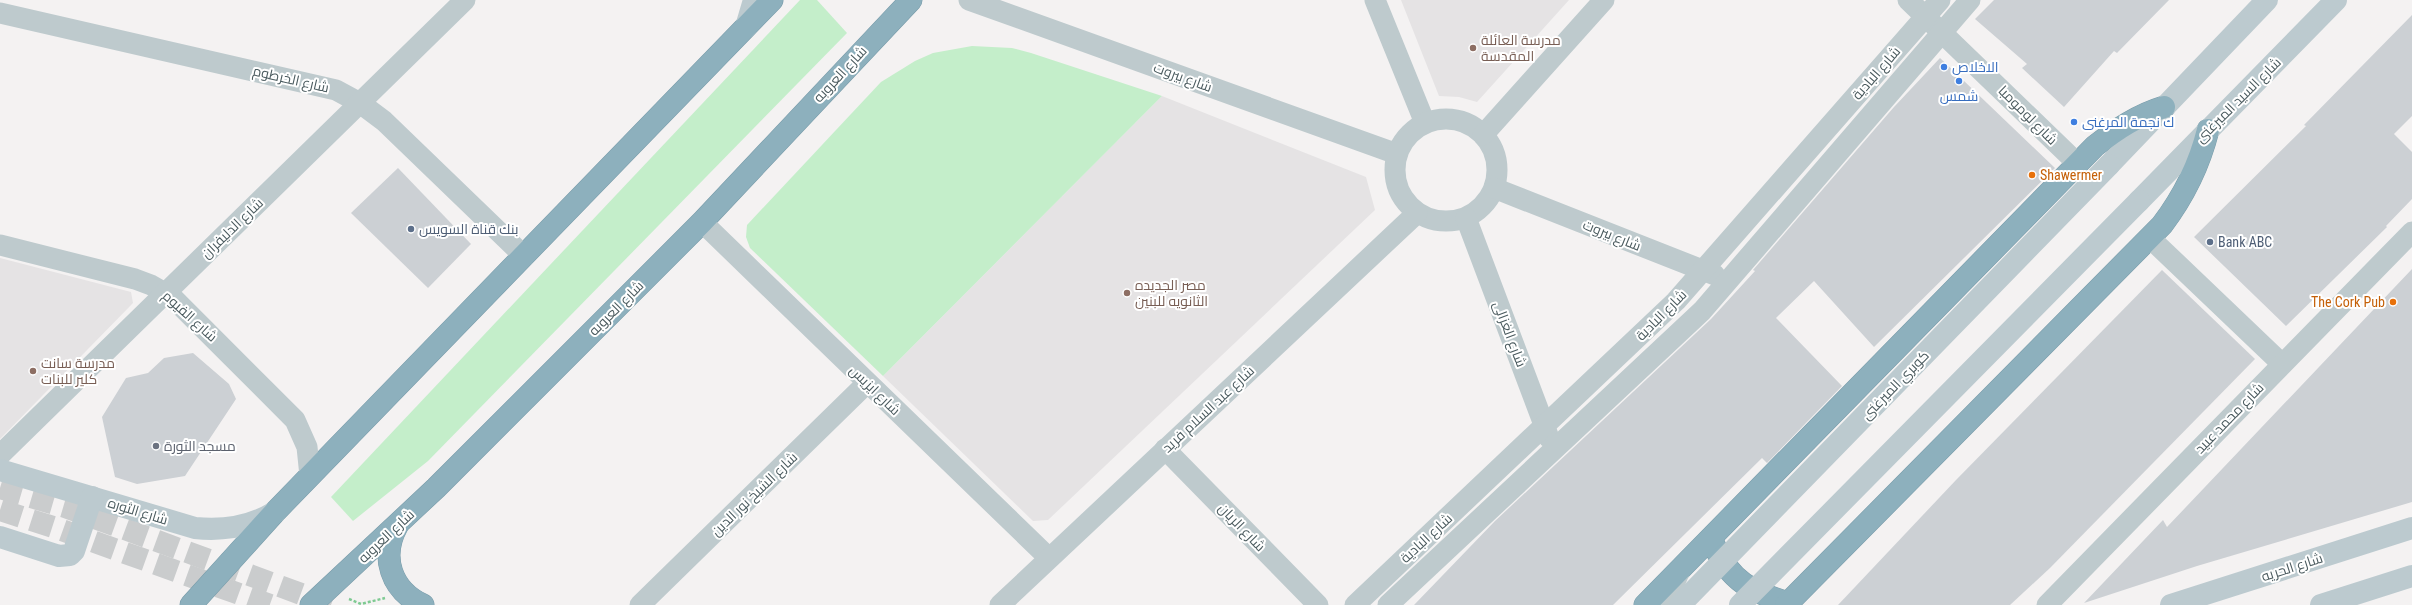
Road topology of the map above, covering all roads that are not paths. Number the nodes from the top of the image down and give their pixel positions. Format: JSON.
{"nodes":[{"id":1,"x":465,"y":0,"type":"edge"},
{"id":2,"x":754,"y":0,"type":"edge"},
{"id":3,"x":772,"y":0,"type":"edge"},
{"id":4,"x":910,"y":0,"type":"edge"},
{"id":5,"x":969,"y":0,"type":"edge"},
{"id":6,"x":1375,"y":0,"type":"edge"},
{"id":7,"x":1604,"y":0,"type":"edge"},
{"id":8,"x":1908,"y":0,"type":"edge"},
{"id":9,"x":1940,"y":0,"type":"edge"},
{"id":10,"x":1970,"y":0,"type":"edge"},
{"id":11,"x":2267,"y":0,"type":"edge"},
{"id":12,"x":2336,"y":0,"type":"edge"},
{"id":13,"x":0,"y":13,"type":"edge"},
{"id":14,"x":1926,"y":16,"type":"junction"},
{"id":15,"x":746,"y":27,"type":"junction"},
{"id":16,"x":1943,"y":31,"type":"junction"},
{"id":17,"x":360,"y":103,"type":"junction"},
{"id":18,"x":2164,"y":107,"type":"junction"},
{"id":19,"x":1425,"y":123,"type":"junction"},
{"id":20,"x":2208,"y":130,"type":"junction"},
{"id":21,"x":1483,"y":135,"type":"junction"},
{"id":22,"x":1397,"y":154,"type":"junction"},
{"id":23,"x":2078,"y":164,"type":"junction"},
{"id":24,"x":1494,"y":188,"type":"junction"},
{"id":25,"x":1417,"y":213,"type":"junction"},
{"id":26,"x":1466,"y":218,"type":"junction"},
{"id":27,"x":702,"y":222,"type":"junction"},
{"id":28,"x":2412,"y":232,"type":"edge"},
{"id":29,"x":2150,"y":238,"type":"junction"},
{"id":30,"x":0,"y":245,"type":"edge"},
{"id":31,"x":524,"y":256,"type":"junction"},
{"id":32,"x":1704,"y":271,"type":"junction"},
{"id":33,"x":1730,"y":281,"type":"junction"},
{"id":34,"x":166,"y":293,"type":"junction"},
{"id":35,"x":2282,"y":364,"type":"junction"},
{"id":36,"x":867,"y":383,"type":"junction"},
{"id":37,"x":1544,"y":426,"type":"junction"},
{"id":38,"x":1165,"y":449,"type":"junction"},
{"id":39,"x":1554,"y":451,"type":"junction"},
{"id":40,"x":0,"y":455,"type":"edge"},
{"id":41,"x":0,"y":470,"type":"edge"},
{"id":42,"x":310,"y":476,"type":"junction"},
{"id":43,"x":92,"y":497,"type":"junction"},
{"id":44,"x":275,"y":512,"type":"junction"},
{"id":45,"x":397,"y":526,"type":"junction"},
{"id":46,"x":2412,"y":528,"type":"edge"},
{"id":47,"x":0,"y":537,"type":"edge"},
{"id":48,"x":1711,"y":538,"type":"junction"},
{"id":49,"x":1049,"y":558,"type":"junction"},
{"id":50,"x":1687,"y":561,"type":"junction"},
{"id":51,"x":2412,"y":576,"type":"edge"},
{"id":52,"x":1787,"y":604,"type":"edge"},
{"id":53,"x":191,"y":605,"type":"edge"},
{"id":54,"x":311,"y":605,"type":"edge"},
{"id":55,"x":422,"y":605,"type":"edge"},
{"id":56,"x":640,"y":605,"type":"edge"},
{"id":57,"x":1000,"y":605,"type":"edge"},
{"id":58,"x":1318,"y":605,"type":"edge"},
{"id":59,"x":1355,"y":605,"type":"edge"},
{"id":60,"x":1388,"y":605,"type":"edge"},
{"id":61,"x":1645,"y":605,"type":"edge"},
{"id":62,"x":1662,"y":605,"type":"edge"},
{"id":63,"x":1680,"y":605,"type":"edge"},
{"id":64,"x":1740,"y":605,"type":"edge"},
{"id":65,"x":2047,"y":605,"type":"edge"},
{"id":66,"x":2171,"y":605,"type":"edge"},
{"id":67,"x":2321,"y":605,"type":"edge"}],
"edges":[{"from":1,"to":17,"type":"street","name":"شارع الدليفران"},
{"from":2,"to":15,"type":"main road"},
{"from":3,"to":15,"type":"highway"},
{"from":4,"to":27,"type":"highway","name":"شارع العروبه"},
{"from":5,"to":22,"type":"street","name":"شارع بيروت"},
{"from":6,"to":19,"type":"street"},
{"from":7,"to":21,"type":"street"},
{"from":8,"to":14,"type":"street","name":"شارع لومومبا"},
{"from":9,"to":14,"type":"street","name":"شارع البادية"},
{"from":10,"to":16,"type":"street","name":"شارع البادية"},
{"from":11,"to":18,"type":"main road"},
{"from":12,"to":20,"type":"main road","name":"شارع السيد الميرغنى"},
{"from":13,"to":17,"type":"street","name":"شارع الخرطوم"},
{"from":14,"to":16,"type":"street","name":"شارع لومومبا"},
{"from":14,"to":32,"type":"street","name":"شارع البادية"},
{"from":15,"to":31,"type":"highway"},
{"from":16,"to":23,"type":"street","name":"شارع لومومبا"},
{"from":16,"to":33,"type":"street","name":"شارع البادية"},
{"from":17,"to":31,"type":"street","name":"شارع الخرطوم"},
{"from":17,"to":34,"type":"street","name":"شارع الدليفران"},
{"from":18,"to":23,"type":"highway"},
{"from":18,"to":63,"type":"main road","name":"كوبري الميرغنى","bridge":true},
{"from":19,"to":21,"type":"street"},
{"from":19,"to":22,"type":"street"},
{"from":20,"to":29,"type":"highway"},
{"from":20,"to":64,"type":"main road","name":"شارع السيد الميرغنى","bridge":true},
{"from":21,"to":24,"type":"street"},
{"from":22,"to":25,"type":"street"},
{"from":23,"to":48,"type":"highway"},
{"from":24,"to":26,"type":"street"},
{"from":24,"to":32,"type":"street","name":"شارع بيروت"},
{"from":25,"to":26,"type":"street"},
{"from":25,"to":38,"type":"street","name":"شارع عبد السلام فريد"},
{"from":26,"to":37,"type":"street","name":"شارع الغزالى"},
{"from":27,"to":36,"type":"street","name":"شارع ايزيس"},
{"from":27,"to":45,"type":"highway","name":"شارع العروبه"},
{"from":28,"to":35,"type":"street","name":"شارع محمد عبيد"},
{"from":29,"to":35,"type":"street"},
{"from":29,"to":52,"type":"highway"},
{"from":30,"to":34,"type":"street","name":"شارع الفيوم"},
{"from":31,"to":42,"type":"highway"},
{"from":32,"to":33,"type":"street","name":"شارع بيروت"},
{"from":32,"to":37,"type":"street","name":"شارع البادية"},
{"from":33,"to":39,"type":"street","name":"شارع البادية"},
{"from":34,"to":40,"type":"street","name":"شارع الدليفران"},
{"from":34,"to":42,"type":"street","name":"شارع الفيوم"},
{"from":35,"to":65,"type":"street","name":"شارع محمد عبيد"},
{"from":36,"to":49,"type":"street","name":"شارع ايزيس"},
{"from":36,"to":56,"type":"street","name":"شارع الشيخ نور الدين"},
{"from":37,"to":39,"type":"street","name":"شارع الغزالى"},
{"from":37,"to":59,"type":"street","name":"شارع البادية"},
{"from":38,"to":49,"type":"street","name":"شارع عبد السلام فريد"},
{"from":38,"to":58,"type":"street","name":"شارع الريان"},
{"from":39,"to":60,"type":"street","name":"شارع البادية"},
{"from":41,"to":43,"type":"main road","name":"شارع الثوره"},
{"from":42,"to":44,"type":"highway"},
{"from":43,"to":44,"type":"main road","name":"شارع الثوره"},
{"from":43,"to":47,"type":"main road"},
{"from":44,"to":53,"type":"highway"},
{"from":45,"to":54,"type":"highway","name":"شارع العروبه"},
{"from":45,"to":55,"type":"highway"},
{"from":46,"to":66,"type":"main road","name":"شارع الحريه"},
{"from":48,"to":50,"type":"highway"},
{"from":48,"to":52,"type":"highway"},
{"from":49,"to":57,"type":"street","name":"شارع عبد السلام فريد"},
{"from":50,"to":61,"type":"highway"},
{"from":50,"to":62,"type":"lane"},
{"from":51,"to":67,"type":"main road"}]}
